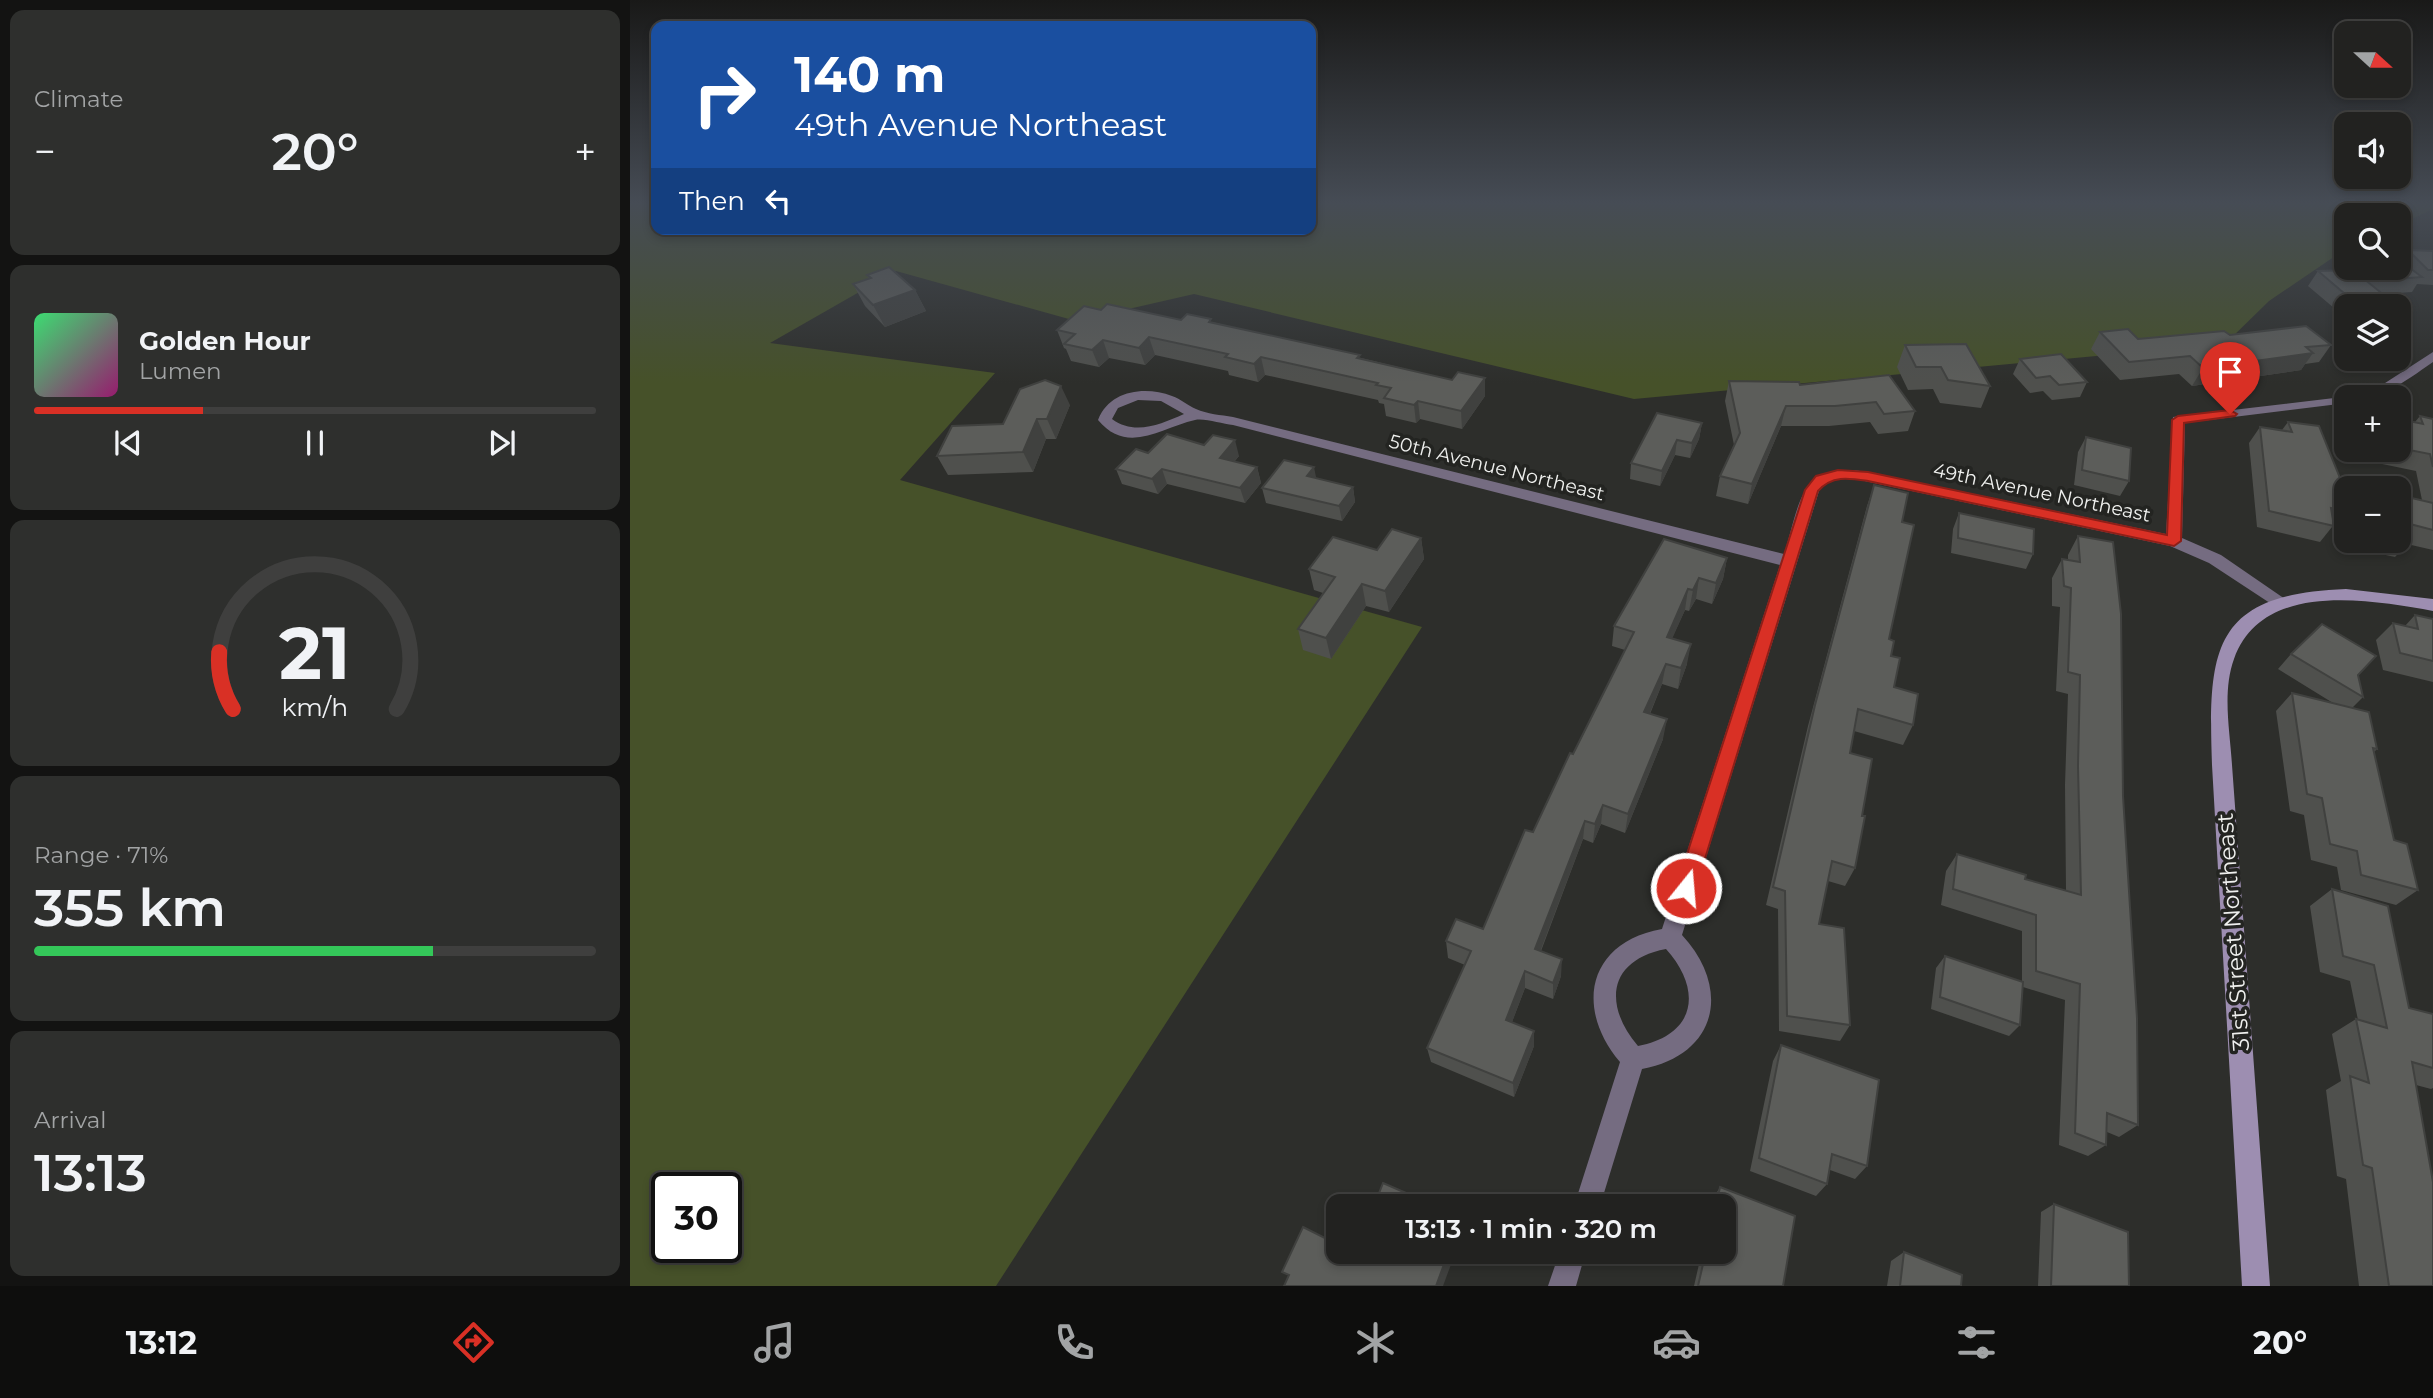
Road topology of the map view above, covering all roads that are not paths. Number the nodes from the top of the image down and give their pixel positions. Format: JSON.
{"nodes":[{"id":1,"x":2433,"y":356,"type":"edge"},
{"id":2,"x":2391,"y":385,"type":"edge"},
{"id":3,"x":2334,"y":401,"type":"edge"},
{"id":4,"x":1196,"y":414,"type":"junction"},
{"id":5,"x":2174,"y":541,"type":"junction"},
{"id":6,"x":1788,"y":561,"type":"junction"},
{"id":7,"x":2279,"y":603,"type":"junction"},
{"id":8,"x":2433,"y":606,"type":"edge"},
{"id":9,"x":1670,"y":938,"type":"junction"},
{"id":10,"x":1633,"y":1059,"type":"junction"},
{"id":11,"x":1591,"y":1194,"type":"edge"},
{"id":12,"x":1569,"y":1264,"type":"edge"},
{"id":13,"x":1562,"y":1286,"type":"edge"},
{"id":14,"x":2256,"y":1286,"type":"edge"}],
"edges":[{"from":1,"to":2,"type":"street"},
{"from":3,"to":5,"type":"street"},
{"from":4,"to":4,"type":"street","name":"50th Avenue Northeast"},
{"from":4,"to":6,"type":"street","name":"50th Avenue Northeast"},
{"from":5,"to":6,"type":"street","name":"49th Avenue Northeast"},
{"from":5,"to":7,"type":"street","name":"49th Avenue Northeast"},
{"from":6,"to":9,"type":"street"},
{"from":7,"to":8,"type":"street"},
{"from":7,"to":14,"type":"street","name":"31st Street Northeast"},
{"from":9,"to":10,"type":"street"},
{"from":9,"to":10,"type":"street"},
{"from":10,"to":11,"type":"street"},
{"from":12,"to":13,"type":"street"}]}
